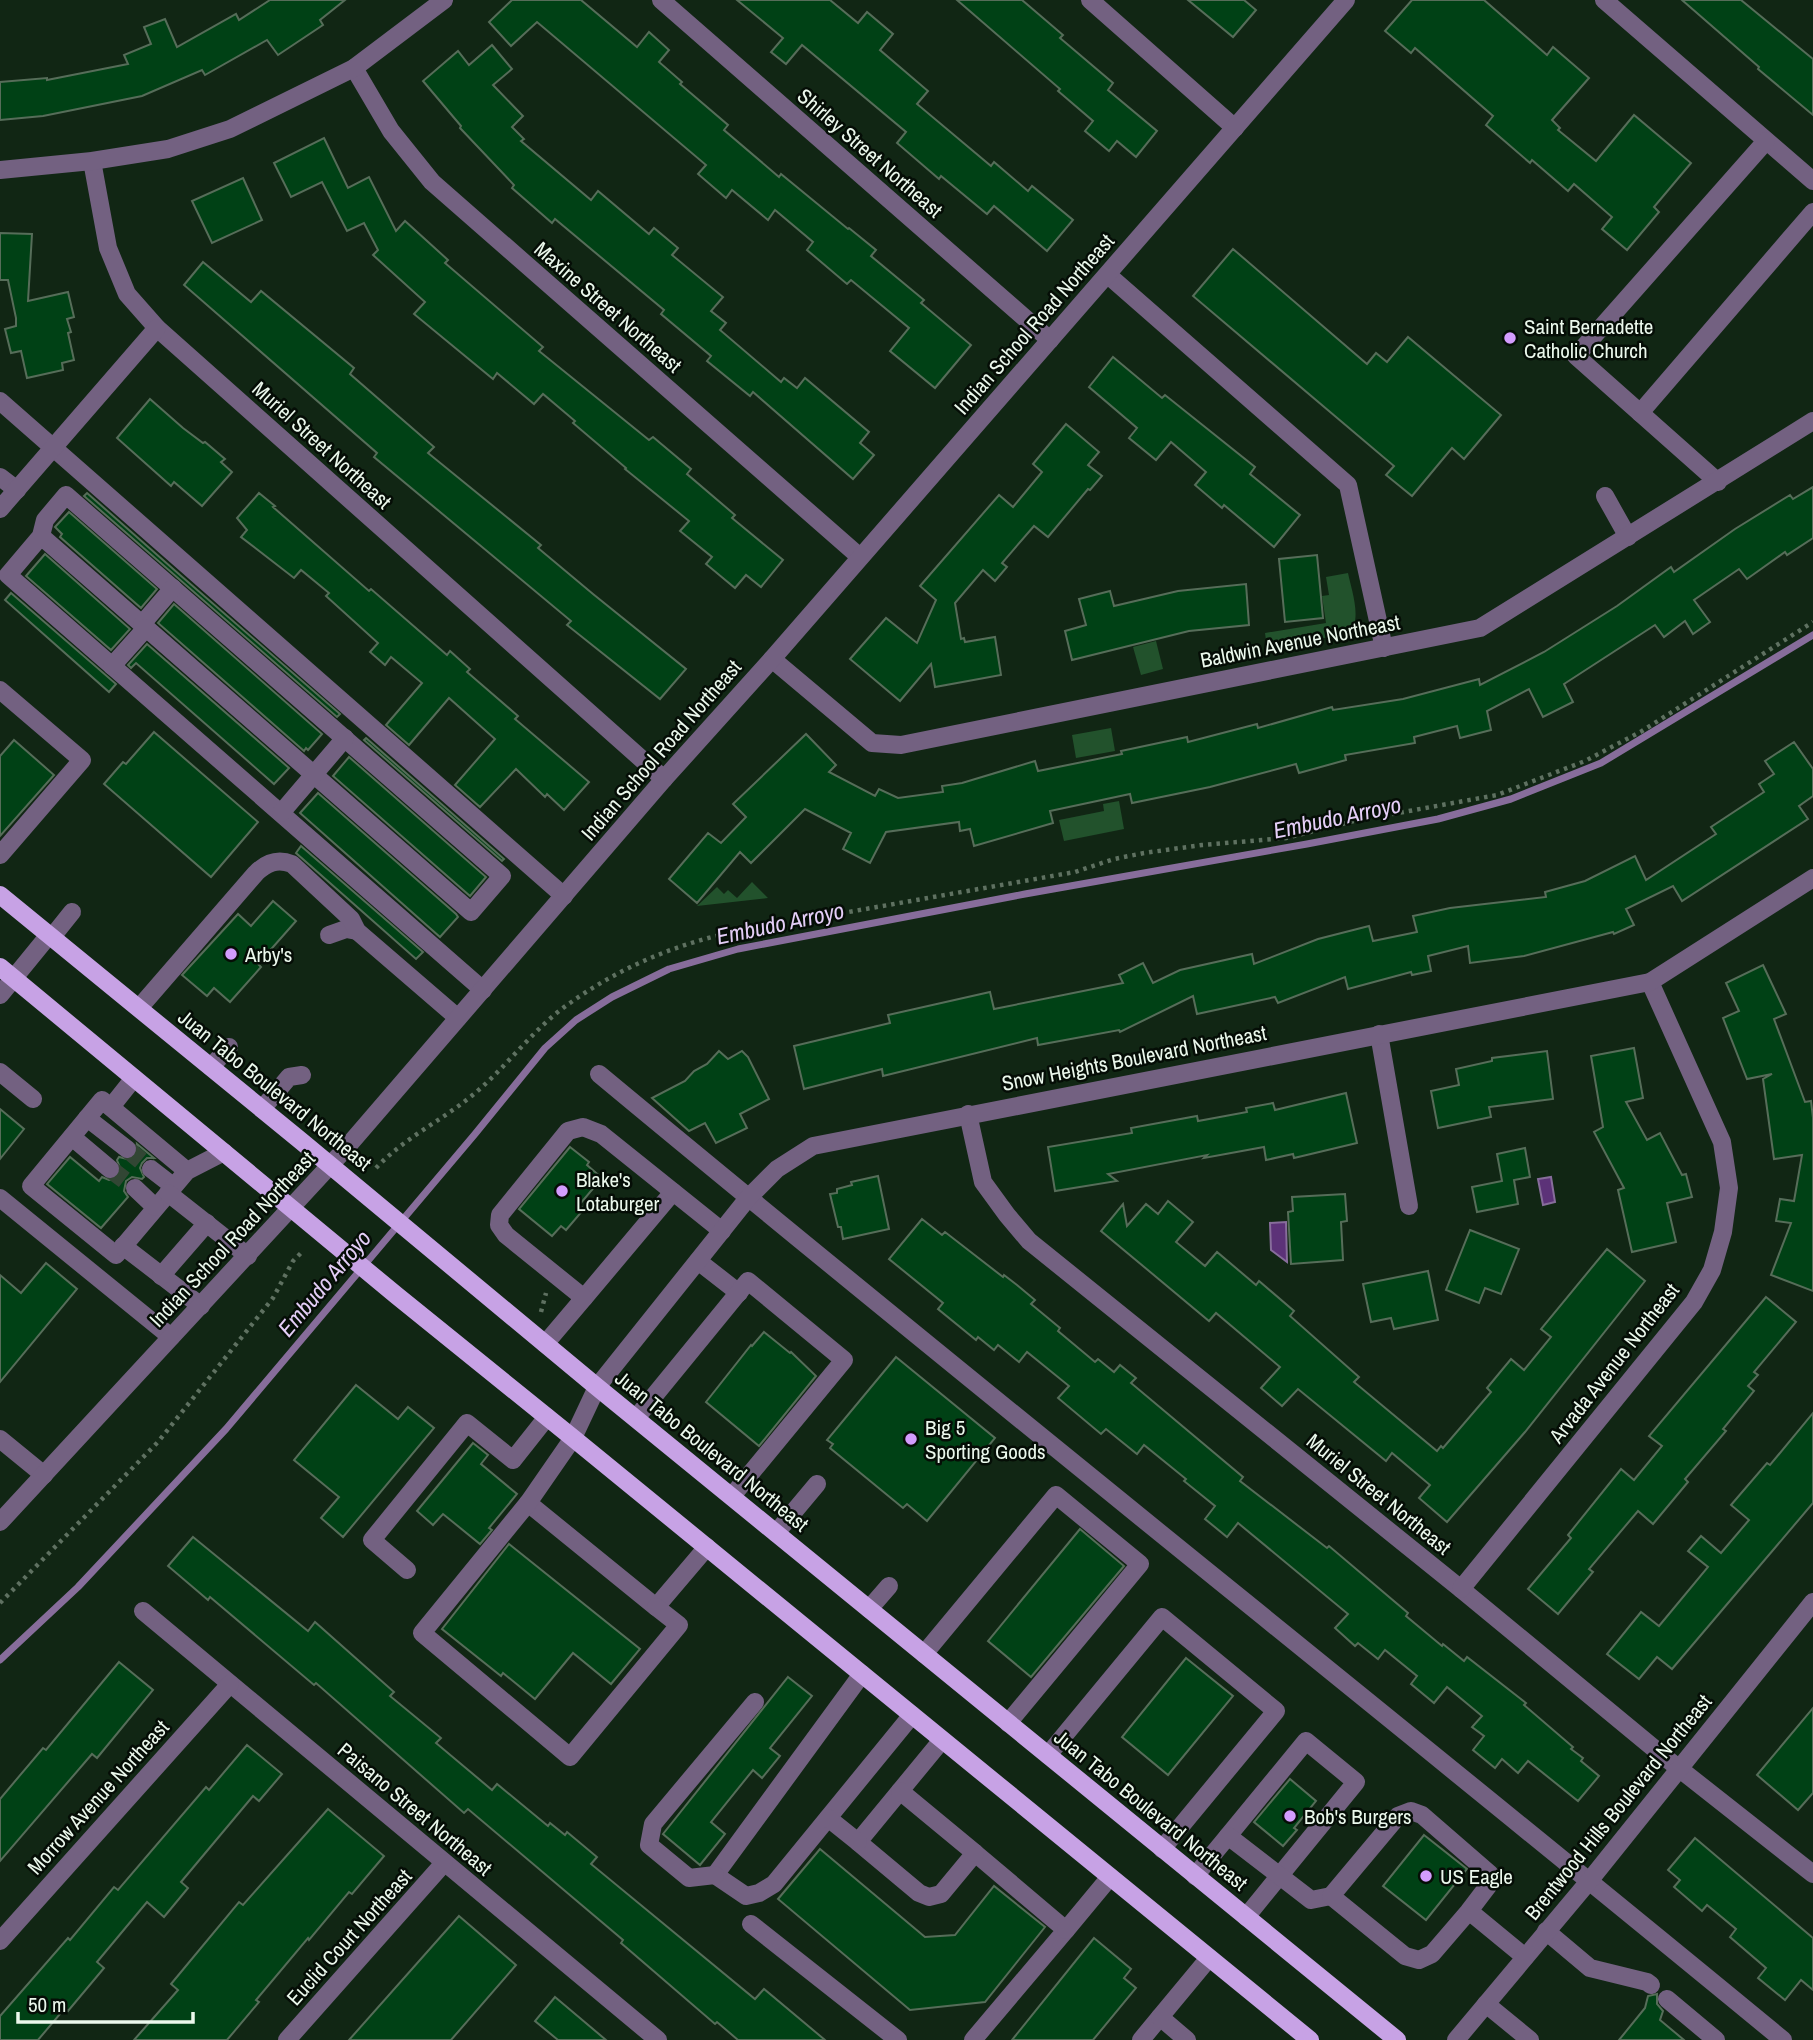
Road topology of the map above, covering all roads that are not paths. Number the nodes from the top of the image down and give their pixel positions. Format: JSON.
{"nodes":[{"id":1,"x":444,"y":0,"type":"edge"},
{"id":2,"x":661,"y":0,"type":"edge"},
{"id":3,"x":1090,"y":0,"type":"edge"},
{"id":4,"x":1346,"y":0,"type":"edge"},
{"id":5,"x":1604,"y":0,"type":"edge"},
{"id":6,"x":354,"y":68,"type":"junction"},
{"id":7,"x":1235,"y":128,"type":"junction"},
{"id":8,"x":1766,"y":141,"type":"junction"},
{"id":9,"x":92,"y":161,"type":"junction"},
{"id":10,"x":0,"y":170,"type":"edge"},
{"id":11,"x":1813,"y":181,"type":"edge"},
{"id":12,"x":1813,"y":212,"type":"edge"},
{"id":13,"x":1108,"y":275,"type":"junction"},
{"id":14,"x":156,"y":328,"type":"junction"},
{"id":15,"x":1050,"y":340,"type":"junction"},
{"id":16,"x":0,"y":401,"type":"edge"},
{"id":17,"x":1640,"y":413,"type":"junction"},
{"id":18,"x":1813,"y":421,"type":"edge"},
{"id":19,"x":54,"y":447,"type":"junction"},
{"id":20,"x":0,"y":477,"type":"edge"},
{"id":21,"x":1718,"y":482,"type":"junction"},
{"id":22,"x":16,"y":490,"type":"junction"},
{"id":23,"x":1605,"y":496,"type":"dead end"},
{"id":24,"x":0,"y":509,"type":"edge"},
{"id":25,"x":41,"y":537,"type":"junction"},
{"id":26,"x":1628,"y":537,"type":"junction"},
{"id":27,"x":860,"y":557,"type":"junction"},
{"id":28,"x":173,"y":588,"type":"junction"},
{"id":29,"x":144,"y":626,"type":"junction"},
{"id":30,"x":1384,"y":648,"type":"junction"},
{"id":31,"x":772,"y":659,"type":"junction"},
{"id":32,"x":112,"y":666,"type":"junction"},
{"id":33,"x":0,"y":690,"type":"edge"},
{"id":34,"x":345,"y":738,"type":"junction"},
{"id":35,"x":314,"y":775,"type":"junction"},
{"id":36,"x":664,"y":779,"type":"junction"},
{"id":37,"x":281,"y":813,"type":"junction"},
{"id":38,"x":0,"y":855,"type":"edge"},
{"id":39,"x":1813,"y":878,"type":"edge"},
{"id":40,"x":0,"y":895,"type":"edge"},
{"id":41,"x":564,"y":896,"type":"junction"},
{"id":42,"x":72,"y":912,"type":"dead end"},
{"id":43,"x":357,"y":931,"type":"junction"},
{"id":44,"x":329,"y":935,"type":"dead end"},
{"id":45,"x":51,"y":936,"type":"junction"},
{"id":46,"x":7,"y":973,"type":"edge"},
{"id":47,"x":1650,"y":982,"type":"junction"},
{"id":48,"x":483,"y":990,"type":"junction"},
{"id":49,"x":0,"y":995,"type":"edge"},
{"id":50,"x":139,"y":1008,"type":"junction"},
{"id":51,"x":458,"y":1018,"type":"junction"},
{"id":52,"x":1379,"y":1034,"type":"junction"},
{"id":53,"x":229,"y":1047,"type":"dead end"},
{"id":54,"x":211,"y":1068,"type":"junction"},
{"id":55,"x":0,"y":1072,"type":"edge"},
{"id":56,"x":599,"y":1074,"type":"dead end"},
{"id":57,"x":302,"y":1075,"type":"dead end"},
{"id":58,"x":134,"y":1078,"type":"junction"},
{"id":59,"x":33,"y":1099,"type":"dead end"},
{"id":60,"x":111,"y":1107,"type":"junction"},
{"id":61,"x":262,"y":1109,"type":"junction"},
{"id":62,"x":968,"y":1114,"type":"junction"},
{"id":63,"x":88,"y":1118,"type":"junction"},
{"id":64,"x":72,"y":1137,"type":"junction"},
{"id":65,"x":127,"y":1149,"type":"tunnel mouth"},
{"id":66,"x":223,"y":1152,"type":"junction"},
{"id":67,"x":330,"y":1166,"type":"junction"},
{"id":68,"x":110,"y":1169,"type":"tunnel mouth"},
{"id":69,"x":151,"y":1169,"type":"tunnel mouth"},
{"id":70,"x":187,"y":1171,"type":"junction"},
{"id":71,"x":135,"y":1188,"type":"tunnel mouth"},
{"id":72,"x":170,"y":1190,"type":"junction"},
{"id":73,"x":673,"y":1192,"type":"junction"},
{"id":74,"x":0,"y":1198,"type":"edge"},
{"id":75,"x":748,"y":1198,"type":"junction"},
{"id":76,"x":1409,"y":1206,"type":"dead end"},
{"id":77,"x":155,"y":1208,"type":"junction"},
{"id":78,"x":291,"y":1208,"type":"junction"},
{"id":79,"x":207,"y":1223,"type":"junction"},
{"id":80,"x":722,"y":1231,"type":"junction"},
{"id":81,"x":123,"y":1246,"type":"junction"},
{"id":82,"x":248,"y":1256,"type":"junction"},
{"id":83,"x":698,"y":1261,"type":"junction"},
{"id":84,"x":161,"y":1276,"type":"junction"},
{"id":85,"x":739,"y":1293,"type":"junction"},
{"id":86,"x":584,"y":1298,"type":"junction"},
{"id":87,"x":201,"y":1306,"type":"junction"},
{"id":88,"x":172,"y":1337,"type":"junction"},
{"id":89,"x":545,"y":1344,"type":"junction"},
{"id":90,"x":597,"y":1387,"type":"junction"},
{"id":91,"x":547,"y":1417,"type":"junction"},
{"id":92,"x":636,"y":1418,"type":"junction"},
{"id":93,"x":573,"y":1438,"type":"junction"},
{"id":94,"x":0,"y":1439,"type":"edge"},
{"id":95,"x":44,"y":1475,"type":"junction"},
{"id":96,"x":817,"y":1484,"type":"dead end"},
{"id":97,"x":732,"y":1496,"type":"junction"},
{"id":98,"x":528,"y":1503,"type":"junction"},
{"id":99,"x":0,"y":1522,"type":"edge"},
{"id":100,"x":776,"y":1532,"type":"junction"},
{"id":101,"x":707,"y":1547,"type":"junction"},
{"id":102,"x":407,"y":1570,"type":"dead end"},
{"id":103,"x":889,"y":1586,"type":"dead end"},
{"id":104,"x":1461,"y":1589,"type":"junction"},
{"id":105,"x":1813,"y":1602,"type":"edge"},
{"id":106,"x":656,"y":1607,"type":"junction"},
{"id":107,"x":869,"y":1609,"type":"junction"},
{"id":108,"x":143,"y":1611,"type":"dead end"},
{"id":109,"x":924,"y":1654,"type":"junction"},
{"id":110,"x":862,"y":1674,"type":"junction"},
{"id":111,"x":230,"y":1684,"type":"junction"},
{"id":112,"x":755,"y":1702,"type":"dead end"},
{"id":113,"x":912,"y":1715,"type":"junction"},
{"id":114,"x":1008,"y":1723,"type":"junction"},
{"id":115,"x":942,"y":1740,"type":"junction"},
{"id":116,"x":1048,"y":1755,"type":"junction"},
{"id":117,"x":1679,"y":1768,"type":"junction"},
{"id":118,"x":900,"y":1791,"type":"junction"},
{"id":119,"x":828,"y":1818,"type":"junction"},
{"id":120,"x":1228,"y":1836,"type":"junction"},
{"id":121,"x":858,"y":1842,"type":"junction"},
{"id":122,"x":1162,"y":1849,"type":"junction"},
{"id":123,"x":975,"y":1853,"type":"junction"},
{"id":124,"x":444,"y":1863,"type":"junction"},
{"id":125,"x":1813,"y":1874,"type":"edge"},
{"id":126,"x":715,"y":1875,"type":"junction"},
{"id":127,"x":1195,"y":1876,"type":"junction"},
{"id":128,"x":1279,"y":1876,"type":"junction"},
{"id":129,"x":1110,"y":1877,"type":"junction"},
{"id":130,"x":1590,"y":1880,"type":"junction"},
{"id":131,"x":1331,"y":1896,"type":"junction"},
{"id":132,"x":1469,"y":1911,"type":"junction"},
{"id":133,"x":1246,"y":1917,"type":"junction"},
{"id":134,"x":751,"y":1924,"type":"dead end"},
{"id":135,"x":1066,"y":1930,"type":"junction"},
{"id":136,"x":1546,"y":1931,"type":"junction"},
{"id":137,"x":0,"y":1941,"type":"edge"},
{"id":138,"x":1525,"y":1957,"type":"junction"},
{"id":139,"x":1209,"y":1958,"type":"junction"},
{"id":140,"x":1651,"y":1985,"type":"dead end"},
{"id":141,"x":1667,"y":1999,"type":"dead end"},
{"id":142,"x":1486,"y":2004,"type":"junction"},
{"id":143,"x":1160,"y":2017,"type":"junction"},
{"id":144,"x":287,"y":2040,"type":"edge"},
{"id":145,"x":658,"y":2040,"type":"edge"},
{"id":146,"x":898,"y":2040,"type":"edge"},
{"id":147,"x":973,"y":2040,"type":"edge"},
{"id":148,"x":1141,"y":2040,"type":"edge"},
{"id":149,"x":1187,"y":2040,"type":"edge"},
{"id":150,"x":1310,"y":2040,"type":"edge"},
{"id":151,"x":1396,"y":2040,"type":"edge"},
{"id":152,"x":1456,"y":2040,"type":"edge"},
{"id":153,"x":1530,"y":2040,"type":"edge"},
{"id":154,"x":1716,"y":2040,"type":"edge"},
{"id":155,"x":1783,"y":2040,"type":"edge"}],
"edges":[{"from":1,"to":6,"type":"street"},
{"from":2,"to":15,"type":"street","name":"Shirley Street Northeast"},
{"from":3,"to":7,"type":"street"},
{"from":4,"to":7,"type":"street","name":"Indian School Road Northeast"},
{"from":5,"to":8,"type":"street"},
{"from":6,"to":9,"type":"street"},
{"from":6,"to":27,"type":"street","name":"Maxine Street Northeast"},
{"from":7,"to":13,"type":"street","name":"Indian School Road Northeast"},
{"from":8,"to":11,"type":"street"},
{"from":8,"to":17,"type":"street"},
{"from":9,"to":10,"type":"street"},
{"from":9,"to":14,"type":"street","name":"Muriel Street Northeast"},
{"from":12,"to":17,"type":"street"},
{"from":13,"to":15,"type":"street","name":"Indian School Road Northeast"},
{"from":13,"to":30,"type":"street"},
{"from":14,"to":19,"type":"street"},
{"from":14,"to":36,"type":"street","name":"Muriel Street Northeast"},
{"from":15,"to":27,"type":"street","name":"Indian School Road Northeast"},
{"from":16,"to":19,"type":"street"},
{"from":17,"to":21,"type":"street"},
{"from":18,"to":21,"type":"street","name":"Baldwin Avenue Northeast"},
{"from":19,"to":22,"type":"street"},
{"from":19,"to":41,"type":"street"},
{"from":20,"to":22,"type":"street"},
{"from":21,"to":26,"type":"street","name":"Baldwin Avenue Northeast"},
{"from":22,"to":24,"type":"street"},
{"from":23,"to":26,"type":"street"},
{"from":25,"to":28,"type":"street"},
{"from":25,"to":29,"type":"street"},
{"from":25,"to":32,"type":"street"},
{"from":26,"to":30,"type":"street","name":"Baldwin Avenue Northeast"},
{"from":27,"to":31,"type":"street","name":"Indian School Road Northeast"},
{"from":28,"to":29,"type":"street"},
{"from":28,"to":34,"type":"street"},
{"from":29,"to":32,"type":"street"},
{"from":29,"to":35,"type":"street"},
{"from":30,"to":31,"type":"street","name":"Baldwin Avenue Northeast"},
{"from":31,"to":36,"type":"street","name":"Indian School Road Northeast"},
{"from":32,"to":37,"type":"street"},
{"from":33,"to":38,"type":"street"},
{"from":34,"to":35,"type":"street"},
{"from":34,"to":35,"type":"street"},
{"from":35,"to":37,"type":"street"},
{"from":36,"to":41,"type":"street","name":"Indian School Road Northeast"},
{"from":37,"to":48,"type":"street"},
{"from":39,"to":47,"type":"street","name":"Snow Heights Boulevard Northeast"},
{"from":40,"to":45,"type":"main road","name":"Juan Tabo Boulevard Northeast"},
{"from":41,"to":48,"type":"street","name":"Indian School Road Northeast"},
{"from":42,"to":45,"type":"street"},
{"from":43,"to":44,"type":"street"},
{"from":43,"to":50,"type":"street"},
{"from":43,"to":51,"type":"street"},
{"from":45,"to":46,"type":"street"},
{"from":45,"to":50,"type":"main road","name":"Juan Tabo Boulevard Northeast"},
{"from":46,"to":49,"type":"street"},
{"from":46,"to":58,"type":"main road"},
{"from":47,"to":52,"type":"street","name":"Snow Heights Boulevard Northeast"},
{"from":47,"to":104,"type":"street","name":"Arvada Avenue Northeast"},
{"from":48,"to":51,"type":"street","name":"Indian School Road Northeast"},
{"from":50,"to":54,"type":"main road","name":"Juan Tabo Boulevard Northeast"},
{"from":51,"to":67,"type":"street","name":"Indian School Road Northeast"},
{"from":52,"to":62,"type":"street","name":"Snow Heights Boulevard Northeast"},
{"from":52,"to":76,"type":"street"},
{"from":53,"to":54,"type":"street"},
{"from":54,"to":61,"type":"main road","name":"Juan Tabo Boulevard Northeast"},
{"from":55,"to":59,"type":"street"},
{"from":56,"to":75,"type":"street"},
{"from":57,"to":61,"type":"street"},
{"from":58,"to":60,"type":"street"},
{"from":58,"to":66,"type":"main road"},
{"from":60,"to":63,"type":"street"},
{"from":60,"to":70,"type":"street"},
{"from":61,"to":67,"type":"main road","name":"Juan Tabo Boulevard Northeast"},
{"from":62,"to":75,"type":"street","name":"Snow Heights Boulevard Northeast"},
{"from":62,"to":104,"type":"street","name":"Muriel Street Northeast"},
{"from":63,"to":64,"type":"street"},
{"from":63,"to":65,"type":"street"},
{"from":64,"to":68,"type":"street"},
{"from":64,"to":81,"type":"street"},
{"from":66,"to":70,"type":"street"},
{"from":66,"to":78,"type":"main road"},
{"from":67,"to":78,"type":"street","name":"Indian School Road Northeast"},
{"from":67,"to":89,"type":"main road","name":"Juan Tabo Boulevard Northeast"},
{"from":69,"to":72,"type":"street"},
{"from":70,"to":72,"type":"street"},
{"from":71,"to":77,"type":"street"},
{"from":72,"to":77,"type":"street"},
{"from":72,"to":79,"type":"street"},
{"from":73,"to":80,"type":"street"},
{"from":73,"to":86,"type":"street"},
{"from":73,"to":86,"type":"street"},
{"from":74,"to":88,"type":"street"},
{"from":75,"to":80,"type":"street","name":"Snow Heights Boulevard Northeast"},
{"from":75,"to":130,"type":"street"},
{"from":77,"to":81,"type":"street"},
{"from":78,"to":82,"type":"street","name":"Indian School Road Northeast"},
{"from":78,"to":91,"type":"main road"},
{"from":79,"to":82,"type":"street"},
{"from":79,"to":84,"type":"street"},
{"from":80,"to":83,"type":"street","name":"Snow Heights Boulevard Northeast"},
{"from":81,"to":84,"type":"street"},
{"from":82,"to":87,"type":"street","name":"Indian School Road Northeast"},
{"from":83,"to":85,"type":"street"},
{"from":83,"to":90,"type":"street","name":"Snow Heights Boulevard Northeast"},
{"from":84,"to":87,"type":"street"},
{"from":85,"to":92,"type":"street"},
{"from":85,"to":97,"type":"street"},
{"from":86,"to":89,"type":"street"},
{"from":87,"to":88,"type":"street","name":"Indian School Road Northeast"},
{"from":88,"to":95,"type":"street","name":"Indian School Road Northeast"},
{"from":89,"to":90,"type":"main road","name":"Juan Tabo Boulevard Northeast"},
{"from":90,"to":92,"type":"main road","name":"Juan Tabo Boulevard Northeast"},
{"from":90,"to":93,"type":"street","name":"Snow Heights Boulevard Northeast"},
{"from":91,"to":93,"type":"main road"},
{"from":91,"to":102,"type":"street"},
{"from":92,"to":97,"type":"main road","name":"Juan Tabo Boulevard Northeast"},
{"from":93,"to":98,"type":"street","name":"Snow Heights Boulevard Northeast"},
{"from":93,"to":101,"type":"main road"},
{"from":94,"to":95,"type":"street"},
{"from":95,"to":99,"type":"street","name":"Indian School Road Northeast"},
{"from":96,"to":100,"type":"street"},
{"from":97,"to":100,"type":"main road","name":"Juan Tabo Boulevard Northeast"},
{"from":98,"to":106,"type":"street"},
{"from":98,"to":106,"type":"street","name":"Snow Heights Boulevard Northeast"},
{"from":100,"to":107,"type":"main road","name":"Juan Tabo Boulevard Northeast"},
{"from":101,"to":106,"type":"street"},
{"from":101,"to":110,"type":"main road"},
{"from":103,"to":107,"type":"street"},
{"from":104,"to":117,"type":"street","name":"Muriel Street Northeast"},
{"from":105,"to":117,"type":"street","name":"Brentwood Hills Boulevard Northeast"},
{"from":107,"to":109,"type":"main road","name":"Juan Tabo Boulevard Northeast"},
{"from":108,"to":111,"type":"street","name":"Paisano Street Northeast"},
{"from":109,"to":114,"type":"main road","name":"Juan Tabo Boulevard Northeast"},
{"from":109,"to":114,"type":"street"},
{"from":110,"to":113,"type":"main road"},
{"from":110,"to":126,"type":"street"},
{"from":111,"to":124,"type":"street","name":"Paisano Street Northeast"},
{"from":111,"to":137,"type":"street","name":"Morrow Avenue Northeast"},
{"from":112,"to":126,"type":"street"},
{"from":113,"to":115,"type":"main road"},
{"from":113,"to":119,"type":"street"},
{"from":114,"to":116,"type":"main road","name":"Juan Tabo Boulevard Northeast"},
{"from":115,"to":118,"type":"street"},
{"from":115,"to":129,"type":"main road"},
{"from":116,"to":122,"type":"main road","name":"Juan Tabo Boulevard Northeast"},
{"from":116,"to":122,"type":"street"},
{"from":117,"to":125,"type":"street","name":"Muriel Street Northeast"},
{"from":117,"to":130,"type":"street","name":"Brentwood Hills Boulevard Northeast"},
{"from":118,"to":121,"type":"street"},
{"from":118,"to":123,"type":"street"},
{"from":119,"to":121,"type":"street"},
{"from":119,"to":126,"type":"street"},
{"from":120,"to":127,"type":"street"},
{"from":120,"to":128,"type":"street"},
{"from":120,"to":128,"type":"street"},
{"from":121,"to":123,"type":"street"},
{"from":122,"to":127,"type":"main road","name":"Juan Tabo Boulevard Northeast"},
{"from":123,"to":135,"type":"street"},
{"from":124,"to":144,"type":"street","name":"Euclid Court Northeast"},
{"from":124,"to":145,"type":"street","name":"Paisano Street Northeast"},
{"from":127,"to":133,"type":"main road","name":"Juan Tabo Boulevard Northeast"},
{"from":128,"to":131,"type":"street"},
{"from":128,"to":133,"type":"street"},
{"from":129,"to":135,"type":"street"},
{"from":129,"to":139,"type":"main road"},
{"from":130,"to":136,"type":"street","name":"Brentwood Hills Boulevard Northeast"},
{"from":130,"to":155,"type":"street"},
{"from":131,"to":132,"type":"street"},
{"from":131,"to":132,"type":"street"},
{"from":132,"to":138,"type":"street"},
{"from":133,"to":151,"type":"main road","name":"Juan Tabo Boulevard Northeast"},
{"from":134,"to":146,"type":"street"},
{"from":135,"to":147,"type":"street"},
{"from":136,"to":138,"type":"street","name":"Brentwood Hills Boulevard Northeast"},
{"from":136,"to":140,"type":"street"},
{"from":138,"to":142,"type":"street","name":"Brentwood Hills Boulevard Northeast"},
{"from":139,"to":143,"type":"street"},
{"from":139,"to":150,"type":"main road"},
{"from":141,"to":154,"type":"street"},
{"from":142,"to":152,"type":"street","name":"Brentwood Hills Boulevard Northeast"},
{"from":142,"to":153,"type":"street"},
{"from":143,"to":148,"type":"street"},
{"from":143,"to":149,"type":"street"}]}
